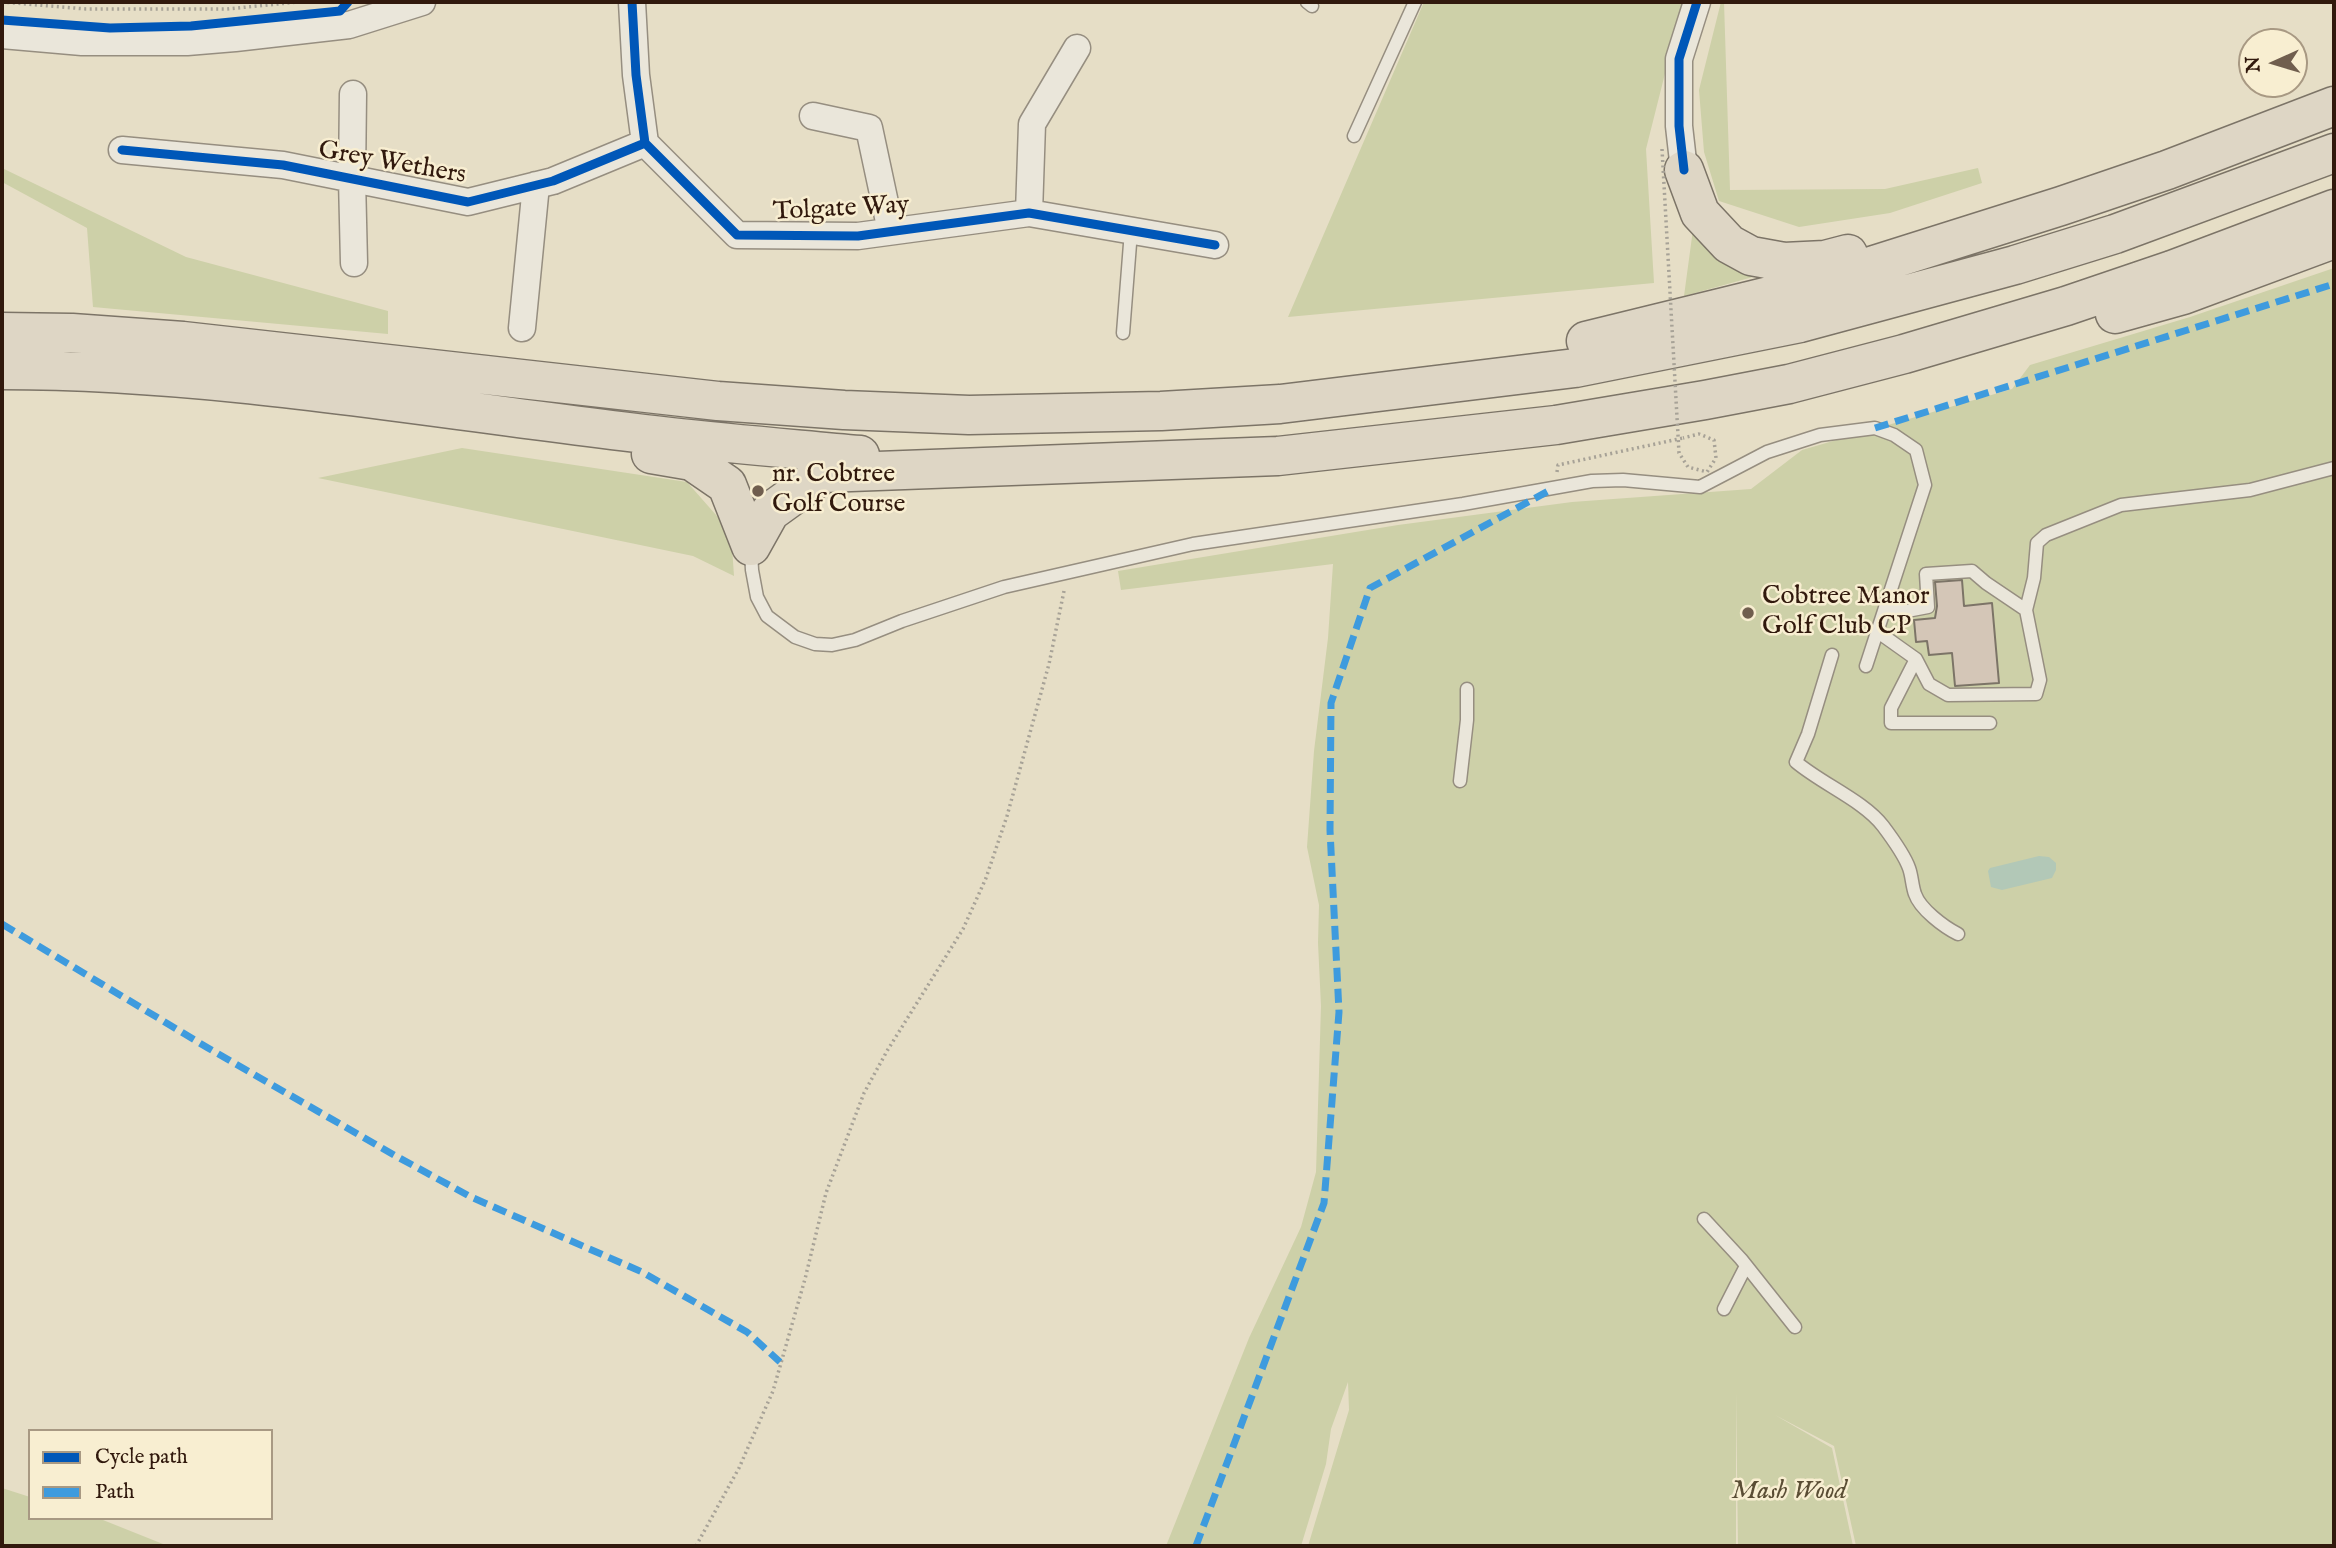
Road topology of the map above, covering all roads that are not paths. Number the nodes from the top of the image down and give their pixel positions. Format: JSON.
{"nodes":[{"id":1,"x":422,"y":2,"type":"edge"},
{"id":2,"x":632,"y":2,"type":"edge"},
{"id":3,"x":1415,"y":2,"type":"edge"},
{"id":4,"x":1697,"y":2,"type":"edge"},
{"id":5,"x":2,"y":35,"type":"edge"},
{"id":6,"x":1077,"y":48,"type":"dead end"},
{"id":7,"x":353,"y":94,"type":"dead end"},
{"id":8,"x":2334,"y":106,"type":"edge"},
{"id":9,"x":813,"y":116,"type":"dead end"},
{"id":10,"x":1354,"y":136,"type":"dead end"},
{"id":11,"x":645,"y":143,"type":"junction"},
{"id":12,"x":122,"y":150,"type":"dead end"},
{"id":13,"x":2334,"y":153,"type":"edge"},
{"id":14,"x":1673,"y":160,"type":"joint"},
{"id":15,"x":352,"y":179,"type":"junction"},
{"id":16,"x":536,"y":185,"type":"junction"},
{"id":17,"x":2061,"y":206,"type":"junction"},
{"id":18,"x":2334,"y":209,"type":"edge"},
{"id":19,"x":1029,"y":213,"type":"junction"},
{"id":20,"x":1131,"y":230,"type":"junction"},
{"id":21,"x":891,"y":231,"type":"junction"},
{"id":22,"x":2334,"y":239,"type":"edge"},
{"id":23,"x":1215,"y":245,"type":"dead end"},
{"id":24,"x":354,"y":264,"type":"dead end"},
{"id":25,"x":522,"y":328,"type":"dead end"},
{"id":26,"x":2,"y":332,"type":"edge"},
{"id":27,"x":1123,"y":332,"type":"dead end"},
{"id":28,"x":1956,"y":339,"type":"junction"},
{"id":29,"x":2,"y":370,"type":"edge"},
{"id":30,"x":326,"y":392,"type":"junction"},
{"id":31,"x":1359,"y":396,"type":"junction"},
{"id":32,"x":1026,"y":465,"type":"junction"},
{"id":33,"x":2334,"y":468,"type":"edge"},
{"id":34,"x":751,"y":546,"type":"junction"},
{"id":35,"x":1886,"y":609,"type":"junction"},
{"id":36,"x":2026,"y":610,"type":"junction"},
{"id":37,"x":1878,"y":632,"type":"junction"},
{"id":38,"x":1832,"y":655,"type":"dead end"},
{"id":39,"x":1916,"y":659,"type":"junction"},
{"id":40,"x":1866,"y":666,"type":"dead end"},
{"id":41,"x":1467,"y":688,"type":"dead end"},
{"id":42,"x":1990,"y":723,"type":"dead end"},
{"id":43,"x":1460,"y":780,"type":"dead end"},
{"id":44,"x":1958,"y":934,"type":"dead end"},
{"id":45,"x":1703,"y":1219,"type":"dead end"},
{"id":46,"x":1746,"y":1266,"type":"junction"},
{"id":47,"x":1724,"y":1309,"type":"dead end"},
{"id":48,"x":1795,"y":1327,"type":"dead end"}],
"edges":[{"from":1,"to":5,"type":"street"},
{"from":2,"to":11,"type":"street"},
{"from":3,"to":10,"type":"lane"},
{"from":4,"to":14,"type":"street"},
{"from":6,"to":19,"type":"street"},
{"from":7,"to":15,"type":"street"},
{"from":8,"to":17,"type":"highway"},
{"from":9,"to":21,"type":"street"},
{"from":11,"to":16,"type":"street","name":"Grey Wethers"},
{"from":11,"to":21,"type":"street","name":"Tolgate Way"},
{"from":12,"to":15,"type":"street","name":"Grey Wethers"},
{"from":13,"to":31,"type":"highway"},
{"from":14,"to":17,"type":"highway"},
{"from":15,"to":16,"type":"street","name":"Grey Wethers"},
{"from":15,"to":24,"type":"street"},
{"from":16,"to":25,"type":"street"},
{"from":17,"to":31,"type":"highway"},
{"from":18,"to":28,"type":"highway"},
{"from":19,"to":20,"type":"street","name":"Tolgate Way"},
{"from":19,"to":21,"type":"street","name":"Tolgate Way"},
{"from":20,"to":23,"type":"street","name":"Tolgate Way"},
{"from":20,"to":27,"type":"lane"},
{"from":22,"to":28,"type":"highway"},
{"from":26,"to":31,"type":"highway"},
{"from":28,"to":32,"type":"highway"},
{"from":29,"to":30,"type":"highway"},
{"from":30,"to":32,"type":"highway"},
{"from":30,"to":34,"type":"highway"},
{"from":32,"to":34,"type":"highway"},
{"from":33,"to":36,"type":"lane"},
{"from":34,"to":35,"type":"lane"},
{"from":35,"to":36,"type":"lane"},
{"from":35,"to":37,"type":"lane"},
{"from":36,"to":39,"type":"lane"},
{"from":37,"to":39,"type":"lane"},
{"from":37,"to":40,"type":"lane"},
{"from":38,"to":44,"type":"lane"},
{"from":39,"to":42,"type":"lane"},
{"from":41,"to":43,"type":"lane"},
{"from":45,"to":46,"type":"lane"},
{"from":46,"to":47,"type":"lane"},
{"from":46,"to":48,"type":"lane"}]}
